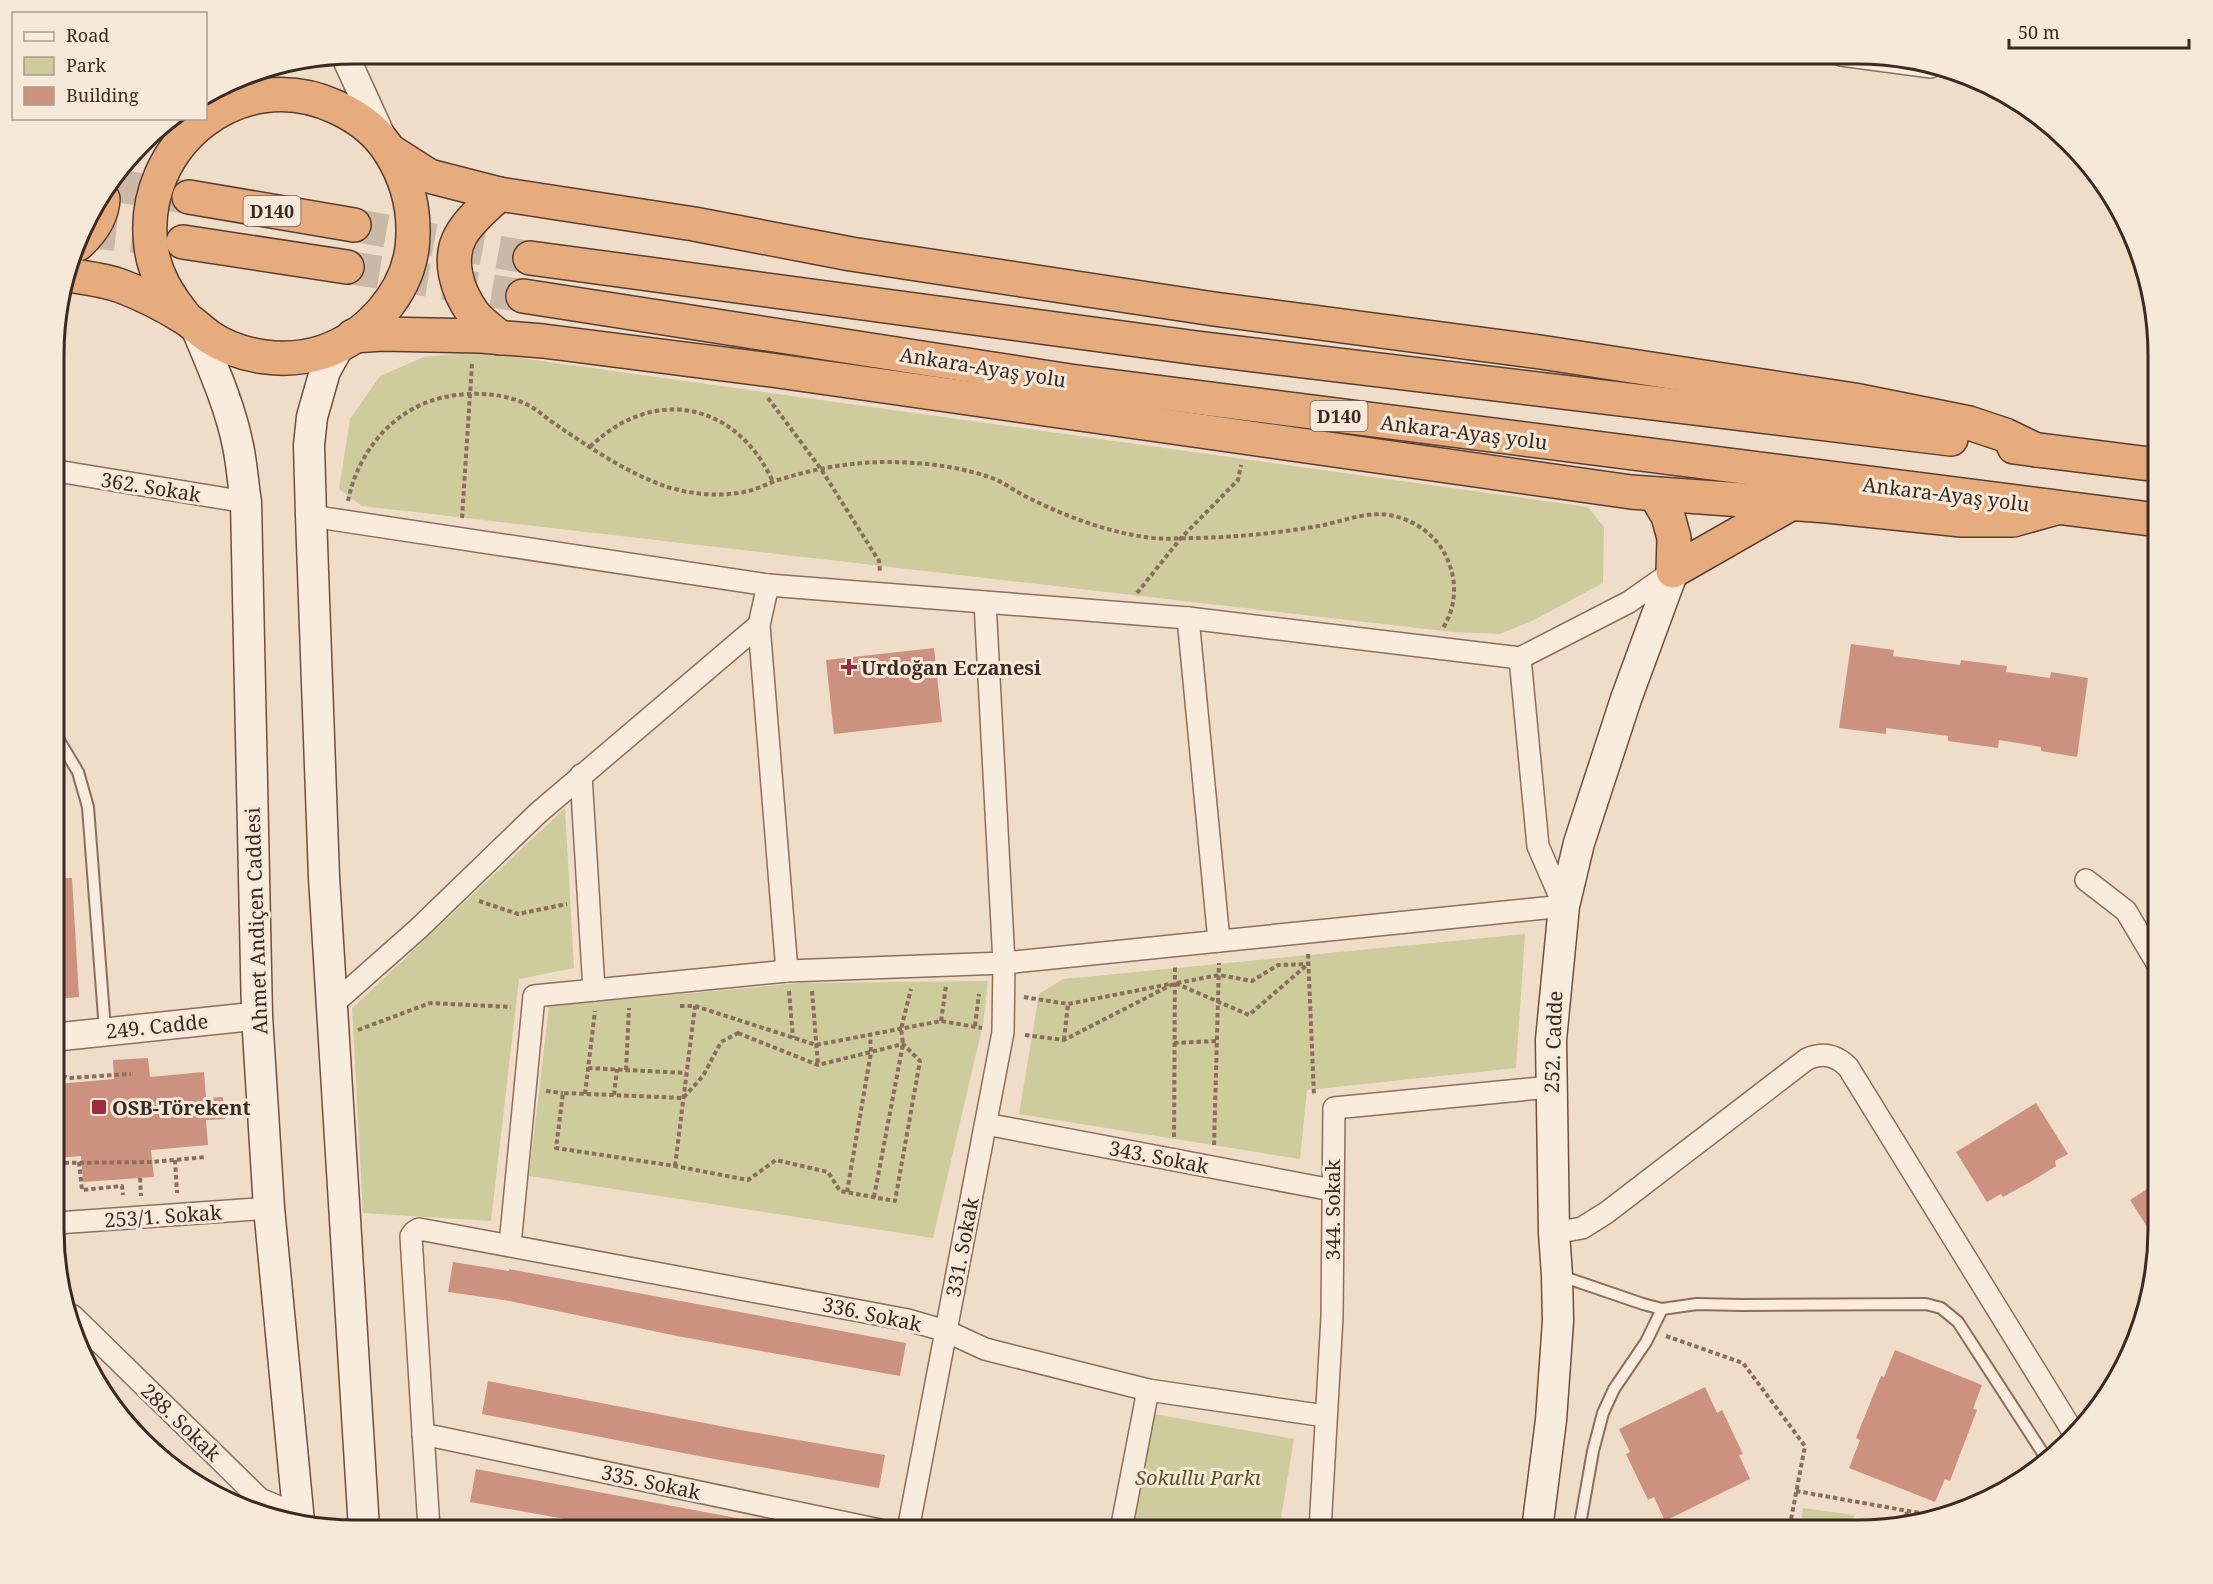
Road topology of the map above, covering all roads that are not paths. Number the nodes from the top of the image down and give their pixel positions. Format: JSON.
{"nodes":[{"id":1,"x":349,"y":64,"type":"edge"},
{"id":2,"x":207,"y":111,"type":"edge"},
{"id":3,"x":193,"y":120,"type":"edge"},
{"id":4,"x":387,"y":147,"type":"junction"},
{"id":5,"x":499,"y":194,"type":"junction"},
{"id":6,"x":189,"y":197,"type":"tunnel mouth"},
{"id":7,"x":354,"y":225,"type":"tunnel mouth"},
{"id":8,"x":183,"y":242,"type":"tunnel mouth"},
{"id":9,"x":530,"y":258,"type":"tunnel mouth"},
{"id":10,"x":347,"y":267,"type":"tunnel mouth"},
{"id":11,"x":75,"y":276,"type":"edge"},
{"id":12,"x":523,"y":296,"type":"tunnel mouth"},
{"id":13,"x":191,"y":322,"type":"junction"},
{"id":14,"x":487,"y":337,"type":"junction"},
{"id":15,"x":347,"y":340,"type":"junction"},
{"id":16,"x":2036,"y":450,"type":"junction"},
{"id":17,"x":2148,"y":464,"type":"edge"},
{"id":18,"x":64,"y":472,"type":"edge"},
{"id":19,"x":1655,"y":494,"type":"junction"},
{"id":20,"x":246,"y":502,"type":"junction"},
{"id":21,"x":1792,"y":503,"type":"junction"},
{"id":22,"x":2056,"y":508,"type":"junction"},
{"id":23,"x":310,"y":516,"type":"junction"},
{"id":24,"x":2148,"y":519,"type":"edge"},
{"id":25,"x":1673,"y":571,"type":"junction"},
{"id":26,"x":768,"y":585,"type":"junction"},
{"id":27,"x":985,"y":602,"type":"junction"},
{"id":28,"x":1188,"y":618,"type":"junction"},
{"id":29,"x":759,"y":625,"type":"junction"},
{"id":30,"x":1520,"y":658,"type":"junction"},
{"id":31,"x":64,"y":749,"type":"edge"},
{"id":32,"x":581,"y":775,"type":"junction"},
{"id":33,"x":2086,"y":880,"type":"dead end"},
{"id":34,"x":1564,"y":906,"type":"junction"},
{"id":35,"x":1219,"y":941,"type":"junction"},
{"id":36,"x":2148,"y":948,"type":"edge"},
{"id":37,"x":1004,"y":963,"type":"junction"},
{"id":38,"x":787,"y":970,"type":"junction"},
{"id":39,"x":594,"y":998,"type":"junction"},
{"id":40,"x":332,"y":1005,"type":"junction"},
{"id":41,"x":257,"y":1016,"type":"junction"},
{"id":42,"x":105,"y":1031,"type":"junction"},
{"id":43,"x":64,"y":1036,"type":"edge"},
{"id":44,"x":1550,"y":1087,"type":"junction"},
{"id":45,"x":986,"y":1124,"type":"junction"},
{"id":46,"x":1332,"y":1190,"type":"junction"},
{"id":47,"x":269,"y":1208,"type":"junction"},
{"id":48,"x":64,"y":1223,"type":"edge"},
{"id":49,"x":1554,"y":1233,"type":"junction"},
{"id":50,"x":510,"y":1245,"type":"junction"},
{"id":51,"x":1557,"y":1275,"type":"junction"},
{"id":52,"x":1662,"y":1309,"type":"junction"},
{"id":53,"x":81,"y":1323,"type":"edge"},
{"id":54,"x":946,"y":1331,"type":"junction"},
{"id":55,"x":1148,"y":1390,"type":"junction"},
{"id":56,"x":1325,"y":1416,"type":"junction"},
{"id":57,"x":2070,"y":1427,"type":"edge"},
{"id":58,"x":423,"y":1434,"type":"junction"},
{"id":59,"x":2043,"y":1453,"type":"edge"},
{"id":60,"x":285,"y":1511,"type":"edge"},
{"id":61,"x":299,"y":1514,"type":"edge"},
{"id":62,"x":363,"y":1520,"type":"edge"},
{"id":63,"x":428,"y":1520,"type":"edge"},
{"id":64,"x":832,"y":1520,"type":"edge"},
{"id":65,"x":910,"y":1520,"type":"edge"},
{"id":66,"x":1123,"y":1520,"type":"edge"},
{"id":67,"x":1320,"y":1520,"type":"edge"},
{"id":68,"x":1538,"y":1520,"type":"edge"},
{"id":69,"x":1582,"y":1520,"type":"edge"}],
"edges":[{"from":1,"to":4,"type":"street"},
{"from":2,"to":4,"type":"highway"},
{"from":3,"to":13,"type":"highway"},
{"from":4,"to":5,"type":"highway"},
{"from":4,"to":15,"type":"highway"},
{"from":5,"to":14,"type":"highway"},
{"from":5,"to":16,"type":"highway"},
{"from":6,"to":7,"type":"highway","number":"D140"},
{"from":8,"to":10,"type":"highway","number":"D140"},
{"from":9,"to":16,"type":"highway"},
{"from":11,"to":13,"type":"highway"},
{"from":12,"to":22,"type":"highway","name":"Ankara-Ayaş yolu","number":"D140"},
{"from":13,"to":15,"type":"highway"},
{"from":13,"to":20,"type":"main road","name":"Ahmet Andiçen Caddesi"},
{"from":14,"to":15,"type":"highway"},
{"from":14,"to":19,"type":"highway"},
{"from":15,"to":23,"type":"main road"},
{"from":16,"to":17,"type":"highway"},
{"from":18,"to":20,"type":"street","name":"362. Sokak"},
{"from":19,"to":21,"type":"highway"},
{"from":19,"to":25,"type":"highway"},
{"from":20,"to":41,"type":"main road","name":"Ahmet Andiçen Caddesi"},
{"from":21,"to":22,"type":"highway"},
{"from":21,"to":25,"type":"highway"},
{"from":22,"to":24,"type":"highway","name":"Ankara-Ayaş yolu","number":"D140"},
{"from":23,"to":26,"type":"street"},
{"from":23,"to":40,"type":"main road"},
{"from":25,"to":30,"type":"street"},
{"from":25,"to":34,"type":"main road","name":"252. Cadde"},
{"from":26,"to":27,"type":"street"},
{"from":26,"to":29,"type":"street"},
{"from":27,"to":28,"type":"street"},
{"from":27,"to":37,"type":"street","name":"331. Sokak"},
{"from":28,"to":30,"type":"street"},
{"from":28,"to":35,"type":"street"},
{"from":29,"to":32,"type":"street"},
{"from":29,"to":38,"type":"street"},
{"from":30,"to":34,"type":"street"},
{"from":31,"to":42,"type":"lane"},
{"from":32,"to":39,"type":"street"},
{"from":32,"to":40,"type":"street"},
{"from":33,"to":36,"type":"street"},
{"from":34,"to":35,"type":"street"},
{"from":34,"to":44,"type":"main road","name":"252. Cadde"},
{"from":35,"to":37,"type":"street"},
{"from":37,"to":38,"type":"street"},
{"from":37,"to":45,"type":"street","name":"331. Sokak"},
{"from":38,"to":39,"type":"street"},
{"from":39,"to":50,"type":"street"},
{"from":40,"to":62,"type":"main road"},
{"from":41,"to":42,"type":"street","name":"249. Cadde"},
{"from":41,"to":47,"type":"main road","name":"Ahmet Andiçen Caddesi"},
{"from":42,"to":43,"type":"street","name":"249. Cadde"},
{"from":44,"to":46,"type":"street","name":"344. Sokak"},
{"from":44,"to":49,"type":"main road","name":"252. Cadde"},
{"from":45,"to":46,"type":"street","name":"343. Sokak"},
{"from":45,"to":54,"type":"street","name":"331. Sokak"},
{"from":46,"to":56,"type":"street","name":"344. Sokak"},
{"from":47,"to":48,"type":"street","name":"253/1. Sokak"},
{"from":47,"to":61,"type":"main road","name":"Ahmet Andiçen Caddesi"},
{"from":49,"to":51,"type":"main road","name":"252. Cadde"},
{"from":49,"to":57,"type":"street"},
{"from":50,"to":54,"type":"street","name":"336. Sokak"},
{"from":50,"to":58,"type":"street","name":"336. Sokak"},
{"from":51,"to":52,"type":"lane"},
{"from":51,"to":68,"type":"main road","name":"252. Cadde"},
{"from":52,"to":59,"type":"lane"},
{"from":52,"to":69,"type":"lane"},
{"from":53,"to":60,"type":"street","name":"288. Sokak"},
{"from":54,"to":55,"type":"street","name":"336. Sokak"},
{"from":54,"to":65,"type":"street","name":"331. Sokak"},
{"from":55,"to":56,"type":"street","name":"336. Sokak"},
{"from":55,"to":66,"type":"street"},
{"from":56,"to":67,"type":"street","name":"344. Sokak"},
{"from":58,"to":63,"type":"street"},
{"from":58,"to":64,"type":"street","name":"335. Sokak"}]}
